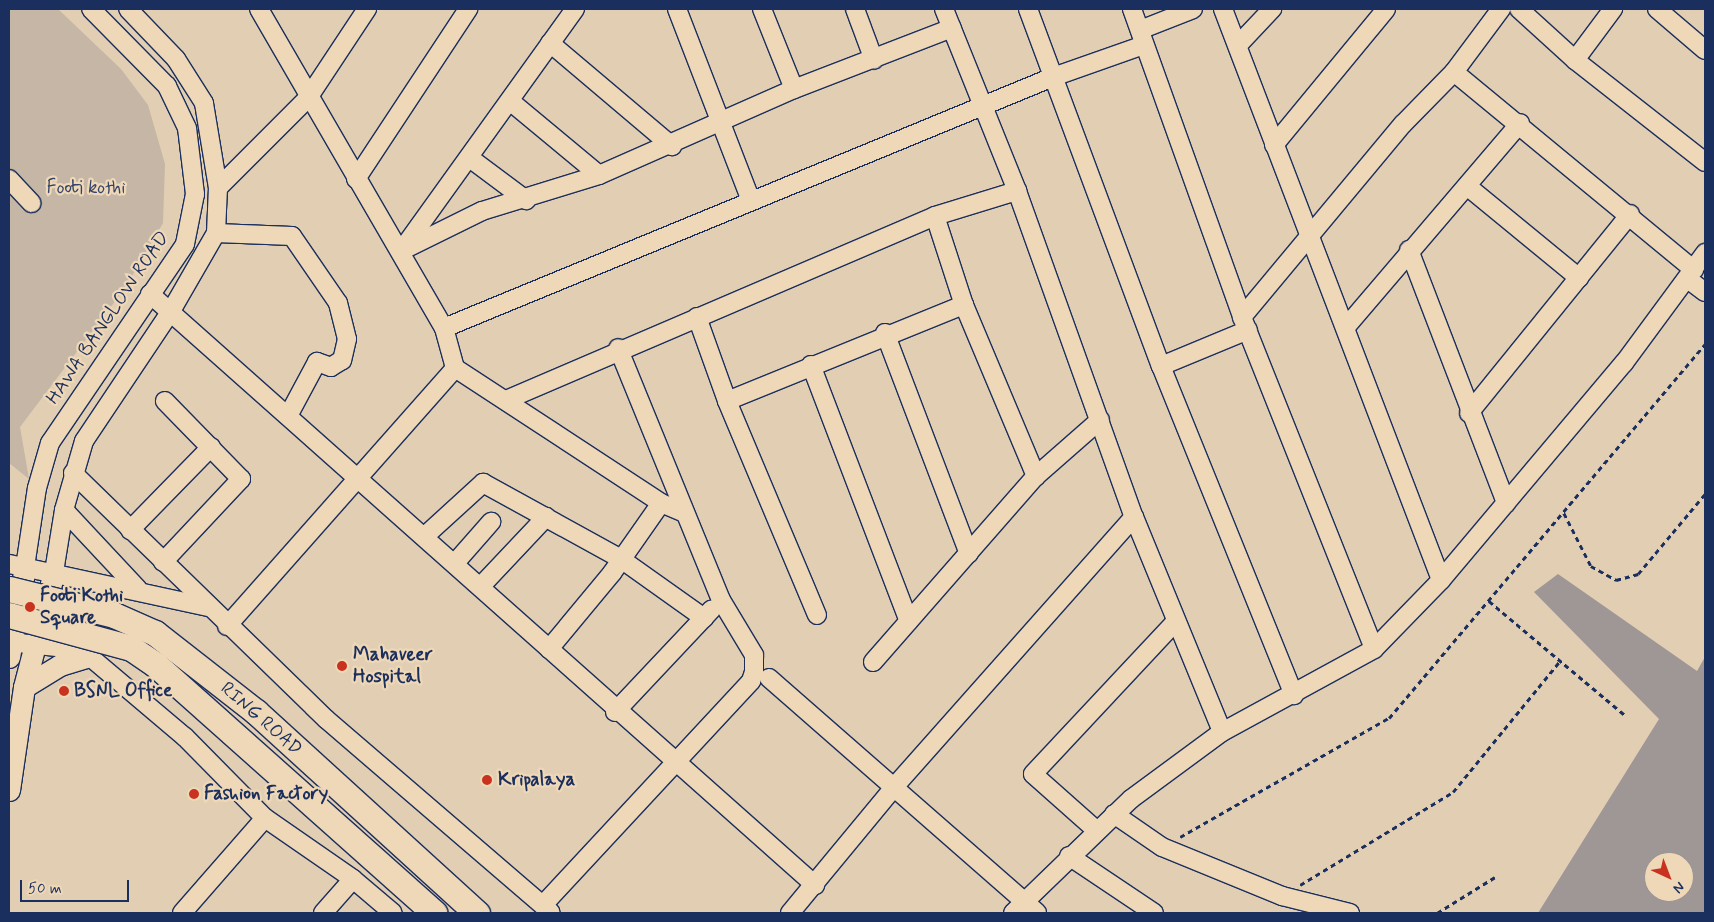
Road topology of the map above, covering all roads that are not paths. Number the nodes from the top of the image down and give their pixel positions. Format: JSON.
{"nodes":[{"id":1,"x":128,"y":9,"type":"edge"},
{"id":2,"x":259,"y":9,"type":"edge"},
{"id":3,"x":367,"y":9,"type":"edge"},
{"id":4,"x":468,"y":9,"type":"edge"},
{"id":5,"x":575,"y":9,"type":"edge"},
{"id":6,"x":677,"y":9,"type":"edge"},
{"id":7,"x":762,"y":9,"type":"edge"},
{"id":8,"x":855,"y":9,"type":"edge"},
{"id":9,"x":944,"y":9,"type":"edge"},
{"id":10,"x":1028,"y":9,"type":"edge"},
{"id":11,"x":1132,"y":9,"type":"edge"},
{"id":12,"x":1193,"y":9,"type":"edge"},
{"id":13,"x":1223,"y":9,"type":"edge"},
{"id":14,"x":1272,"y":9,"type":"edge"},
{"id":15,"x":1386,"y":9,"type":"edge"},
{"id":16,"x":1501,"y":9,"type":"edge"},
{"id":17,"x":1520,"y":9,"type":"edge"},
{"id":18,"x":1613,"y":9,"type":"edge"},
{"id":19,"x":1657,"y":9,"type":"edge"},
{"id":20,"x":96,"y":11,"type":"edge"},
{"id":21,"x":952,"y":28,"type":"junction"},
{"id":22,"x":1142,"y":38,"type":"junction"},
{"id":23,"x":550,"y":43,"type":"junction"},
{"id":24,"x":1238,"y":46,"type":"junction"},
{"id":25,"x":1705,"y":50,"type":"edge"},
{"id":26,"x":874,"y":60,"type":"junction"},
{"id":27,"x":1575,"y":60,"type":"junction"},
{"id":28,"x":1454,"y":72,"type":"junction"},
{"id":29,"x":1054,"y":77,"type":"junction"},
{"id":30,"x":794,"y":89,"type":"junction"},
{"id":31,"x":308,"y":98,"type":"junction"},
{"id":32,"x":510,"y":101,"type":"junction"},
{"id":33,"x":986,"y":108,"type":"junction"},
{"id":34,"x":721,"y":120,"type":"junction"},
{"id":35,"x":1520,"y":122,"type":"junction"},
{"id":36,"x":1274,"y":145,"type":"junction"},
{"id":37,"x":672,"y":146,"type":"junction"},
{"id":38,"x":471,"y":159,"type":"junction"},
{"id":39,"x":1705,"y":162,"type":"edge"},
{"id":40,"x":599,"y":175,"type":"junction"},
{"id":41,"x":9,"y":179,"type":"edge"},
{"id":42,"x":356,"y":179,"type":"junction"},
{"id":43,"x":1467,"y":186,"type":"junction"},
{"id":44,"x":218,"y":188,"type":"junction"},
{"id":45,"x":1017,"y":191,"type":"junction"},
{"id":46,"x":526,"y":200,"type":"junction"},
{"id":47,"x":751,"y":201,"type":"junction"},
{"id":48,"x":31,"y":202,"type":"dead end"},
{"id":49,"x":1630,"y":214,"type":"junction"},
{"id":50,"x":935,"y":216,"type":"junction"},
{"id":51,"x":216,"y":233,"type":"junction"},
{"id":52,"x":1310,"y":239,"type":"junction"},
{"id":53,"x":1409,"y":250,"type":"junction"},
{"id":54,"x":400,"y":251,"type":"junction"},
{"id":55,"x":1705,"y":253,"type":"edge"},
{"id":56,"x":1691,"y":275,"type":"junction"},
{"id":57,"x":1579,"y":278,"type":"junction"},
{"id":58,"x":1705,"y":292,"type":"edge"},
{"id":59,"x":150,"y":294,"type":"junction"},
{"id":60,"x":964,"y":305,"type":"junction"},
{"id":61,"x":171,"y":312,"type":"junction"},
{"id":62,"x":697,"y":317,"type":"junction"},
{"id":63,"x":1245,"y":324,"type":"junction"},
{"id":64,"x":1346,"y":327,"type":"junction"},
{"id":65,"x":444,"y":328,"type":"junction"},
{"id":66,"x":885,"y":334,"type":"junction"},
{"id":67,"x":618,"y":348,"type":"junction"},
{"id":68,"x":810,"y":366,"type":"junction"},
{"id":69,"x":1161,"y":366,"type":"junction"},
{"id":70,"x":455,"y":368,"type":"junction"},
{"id":71,"x":506,"y":400,"type":"junction"},
{"id":72,"x":165,"y":401,"type":"dead end"},
{"id":73,"x":726,"y":401,"type":"junction"},
{"id":74,"x":1469,"y":413,"type":"junction"},
{"id":75,"x":288,"y":416,"type":"junction"},
{"id":76,"x":1100,"y":420,"type":"junction"},
{"id":77,"x":211,"y":447,"type":"junction"},
{"id":78,"x":72,"y":473,"type":"junction"},
{"id":79,"x":358,"y":476,"type":"junction"},
{"id":80,"x":1036,"y":476,"type":"junction"},
{"id":81,"x":660,"y":503,"type":"junction"},
{"id":82,"x":1506,"y":503,"type":"junction"},
{"id":83,"x":64,"y":510,"type":"junction"},
{"id":84,"x":684,"y":513,"type":"junction"},
{"id":85,"x":546,"y":517,"type":"junction"},
{"id":86,"x":1134,"y":517,"type":"junction"},
{"id":87,"x":491,"y":522,"type":"dead end"},
{"id":88,"x":130,"y":530,"type":"junction"},
{"id":89,"x":425,"y":536,"type":"junction"},
{"id":90,"x":969,"y":554,"type":"junction"},
{"id":91,"x":622,"y":559,"type":"junction"},
{"id":92,"x":163,"y":562,"type":"junction"},
{"id":93,"x":455,"y":563,"type":"junction"},
{"id":94,"x":17,"y":565,"type":"edge"},
{"id":95,"x":54,"y":572,"type":"junction"},
{"id":96,"x":1441,"y":580,"type":"junction"},
{"id":97,"x":481,"y":586,"type":"junction"},
{"id":98,"x":9,"y":589,"type":"edge"},
{"id":99,"x":138,"y":589,"type":"junction"},
{"id":100,"x":721,"y":600,"type":"junction"},
{"id":101,"x":208,"y":607,"type":"junction"},
{"id":102,"x":9,"y":615,"type":"edge"},
{"id":103,"x":818,"y":615,"type":"dead end"},
{"id":104,"x":704,"y":618,"type":"junction"},
{"id":105,"x":909,"y":621,"type":"junction"},
{"id":106,"x":1176,"y":621,"type":"junction"},
{"id":107,"x":227,"y":626,"type":"junction"},
{"id":108,"x":38,"y":644,"type":"junction"},
{"id":109,"x":10,"y":647,"type":"edge"},
{"id":110,"x":549,"y":649,"type":"junction"},
{"id":111,"x":1374,"y":649,"type":"junction"},
{"id":112,"x":89,"y":656,"type":"junction"},
{"id":113,"x":873,"y":662,"type":"dead end"},
{"id":114,"x":769,"y":678,"type":"dead end"},
{"id":115,"x":24,"y":687,"type":"junction"},
{"id":116,"x":1294,"y":695,"type":"junction"},
{"id":117,"x":615,"y":712,"type":"junction"},
{"id":118,"x":1222,"y":732,"type":"junction"},
{"id":119,"x":674,"y":764,"type":"junction"},
{"id":120,"x":895,"y":786,"type":"junction"},
{"id":121,"x":9,"y":790,"type":"edge"},
{"id":122,"x":1114,"y":814,"type":"junction"},
{"id":123,"x":265,"y":818,"type":"junction"},
{"id":124,"x":1096,"y":830,"type":"junction"},
{"id":125,"x":1069,"y":856,"type":"junction"},
{"id":126,"x":353,"y":879,"type":"junction"},
{"id":127,"x":815,"y":885,"type":"junction"},
{"id":128,"x":547,"y":909,"type":"edge"},
{"id":129,"x":1025,"y":910,"type":"edge"},
{"id":130,"x":182,"y":913,"type":"edge"},
{"id":131,"x":323,"y":913,"type":"edge"},
{"id":132,"x":393,"y":913,"type":"edge"},
{"id":133,"x":434,"y":913,"type":"edge"},
{"id":134,"x":477,"y":913,"type":"edge"},
{"id":135,"x":790,"y":913,"type":"edge"},
{"id":136,"x":1154,"y":913,"type":"edge"},
{"id":137,"x":1350,"y":913,"type":"edge"}],
"edges":[{"from":1,"to":44,"type":"street"},
{"from":2,"to":31,"type":"street"},
{"from":3,"to":31,"type":"street"},
{"from":4,"to":42,"type":"street"},
{"from":5,"to":23,"type":"street"},
{"from":6,"to":34,"type":"street"},
{"from":7,"to":30,"type":"street"},
{"from":8,"to":26,"type":"street"},
{"from":9,"to":21,"type":"street"},
{"from":10,"to":29,"type":"street"},
{"from":11,"to":22,"type":"street"},
{"from":12,"to":22,"type":"street"},
{"from":13,"to":24,"type":"street"},
{"from":14,"to":24,"type":"street"},
{"from":15,"to":36,"type":"street"},
{"from":16,"to":28,"type":"street"},
{"from":17,"to":27,"type":"street"},
{"from":18,"to":27,"type":"street"},
{"from":19,"to":25,"type":"street"},
{"from":20,"to":59,"type":"street","name":"HAWA BANGLOW ROAD"},
{"from":21,"to":26,"type":"street"},
{"from":21,"to":33,"type":"street"},
{"from":22,"to":29,"type":"street"},
{"from":22,"to":63,"type":"street"},
{"from":23,"to":32,"type":"street"},
{"from":23,"to":37,"type":"street"},
{"from":24,"to":36,"type":"street"},
{"from":26,"to":30,"type":"street"},
{"from":27,"to":39,"type":"street"},
{"from":28,"to":35,"type":"street"},
{"from":28,"to":52,"type":"street"},
{"from":29,"to":33,"type":"street"},
{"from":29,"to":69,"type":"street"},
{"from":30,"to":34,"type":"street"},
{"from":31,"to":42,"type":"street"},
{"from":31,"to":44,"type":"street"},
{"from":32,"to":38,"type":"street"},
{"from":32,"to":40,"type":"street"},
{"from":33,"to":45,"type":"street"},
{"from":33,"to":47,"type":"street"},
{"from":34,"to":37,"type":"street"},
{"from":34,"to":47,"type":"street"},
{"from":35,"to":43,"type":"street"},
{"from":35,"to":49,"type":"street"},
{"from":36,"to":52,"type":"street"},
{"from":37,"to":40,"type":"street"},
{"from":38,"to":46,"type":"street"},
{"from":38,"to":54,"type":"street"},
{"from":40,"to":46,"type":"street"},
{"from":41,"to":48,"type":"street"},
{"from":42,"to":54,"type":"street"},
{"from":43,"to":53,"type":"street"},
{"from":43,"to":57,"type":"street"},
{"from":44,"to":51,"type":"street"},
{"from":45,"to":50,"type":"street"},
{"from":45,"to":76,"type":"street"},
{"from":46,"to":54,"type":"street"},
{"from":47,"to":65,"type":"street"},
{"from":49,"to":56,"type":"street"},
{"from":49,"to":57,"type":"street"},
{"from":50,"to":60,"type":"street"},
{"from":50,"to":62,"type":"street"},
{"from":51,"to":61,"type":"street"},
{"from":51,"to":75,"type":"street"},
{"from":52,"to":63,"type":"street"},
{"from":52,"to":64,"type":"street"},
{"from":53,"to":64,"type":"street"},
{"from":53,"to":74,"type":"street"},
{"from":54,"to":65,"type":"street"},
{"from":55,"to":56,"type":"street"},
{"from":56,"to":58,"type":"street"},
{"from":56,"to":82,"type":"street"},
{"from":57,"to":74,"type":"street"},
{"from":59,"to":61,"type":"street"},
{"from":59,"to":94,"type":"street","name":"HAWA BANGLOW ROAD"},
{"from":60,"to":66,"type":"street"},
{"from":60,"to":80,"type":"street"},
{"from":61,"to":75,"type":"street"},
{"from":61,"to":78,"type":"street"},
{"from":62,"to":67,"type":"street"},
{"from":62,"to":73,"type":"street"},
{"from":63,"to":69,"type":"street"},
{"from":63,"to":111,"type":"street"},
{"from":64,"to":96,"type":"street"},
{"from":65,"to":70,"type":"street"},
{"from":66,"to":68,"type":"street"},
{"from":66,"to":90,"type":"street"},
{"from":67,"to":71,"type":"street"},
{"from":67,"to":84,"type":"street"},
{"from":68,"to":73,"type":"street"},
{"from":68,"to":105,"type":"street"},
{"from":69,"to":116,"type":"street"},
{"from":70,"to":71,"type":"street"},
{"from":70,"to":79,"type":"street"},
{"from":71,"to":81,"type":"street"},
{"from":72,"to":77,"type":"street"},
{"from":73,"to":103,"type":"street"},
{"from":74,"to":82,"type":"street"},
{"from":75,"to":79,"type":"street"},
{"from":76,"to":80,"type":"street"},
{"from":76,"to":86,"type":"street"},
{"from":77,"to":88,"type":"street"},
{"from":77,"to":92,"type":"street"},
{"from":78,"to":83,"type":"street"},
{"from":78,"to":88,"type":"street"},
{"from":79,"to":89,"type":"street"},
{"from":79,"to":107,"type":"street"},
{"from":80,"to":90,"type":"street"},
{"from":81,"to":84,"type":"street"},
{"from":81,"to":91,"type":"street"},
{"from":82,"to":96,"type":"street"},
{"from":83,"to":95,"type":"street"},
{"from":83,"to":99,"type":"street"},
{"from":84,"to":100,"type":"street"},
{"from":85,"to":89,"type":"street"},
{"from":85,"to":91,"type":"street"},
{"from":85,"to":97,"type":"street"},
{"from":86,"to":106,"type":"street"},
{"from":86,"to":120,"type":"street"},
{"from":87,"to":93,"type":"street"},
{"from":88,"to":92,"type":"street"},
{"from":89,"to":93,"type":"street"},
{"from":90,"to":105,"type":"street"},
{"from":91,"to":104,"type":"street"},
{"from":91,"to":110,"type":"street"},
{"from":92,"to":101,"type":"street"},
{"from":93,"to":97,"type":"street"},
{"from":94,"to":95,"type":"street"},
{"from":94,"to":109,"type":"main road"},
{"from":95,"to":99,"type":"street"},
{"from":95,"to":108,"type":"main road"},
{"from":96,"to":111,"type":"street"},
{"from":97,"to":110,"type":"street"},
{"from":98,"to":134,"type":"highway","name":"RING ROAD","bridge":true},
{"from":99,"to":101,"type":"street"},
{"from":100,"to":104,"type":"street"},
{"from":100,"to":119,"type":"street"},
{"from":101,"to":107,"type":"street"},
{"from":102,"to":133,"type":"highway","name":"RING ROAD","bridge":true},
{"from":104,"to":117,"type":"street"},
{"from":105,"to":113,"type":"street"},
{"from":106,"to":118,"type":"street"},
{"from":106,"to":124,"type":"street"},
{"from":107,"to":128,"type":"street"},
{"from":108,"to":109,"type":"street"},
{"from":108,"to":112,"type":"street"},
{"from":108,"to":115,"type":"main road"},
{"from":110,"to":117,"type":"street"},
{"from":111,"to":116,"type":"street"},
{"from":112,"to":115,"type":"main road"},
{"from":112,"to":123,"type":"street"},
{"from":114,"to":120,"type":"street"},
{"from":115,"to":121,"type":"main road"},
{"from":116,"to":118,"type":"street"},
{"from":117,"to":119,"type":"street"},
{"from":118,"to":122,"type":"street"},
{"from":119,"to":127,"type":"street"},
{"from":119,"to":128,"type":"street"},
{"from":120,"to":127,"type":"street"},
{"from":120,"to":129,"type":"street"},
{"from":122,"to":124,"type":"street"},
{"from":122,"to":137,"type":"street"},
{"from":123,"to":126,"type":"street"},
{"from":123,"to":130,"type":"street"},
{"from":124,"to":125,"type":"street"},
{"from":125,"to":129,"type":"street"},
{"from":125,"to":136,"type":"street"},
{"from":126,"to":131,"type":"street"},
{"from":126,"to":132,"type":"street"},
{"from":127,"to":135,"type":"street"}]}
